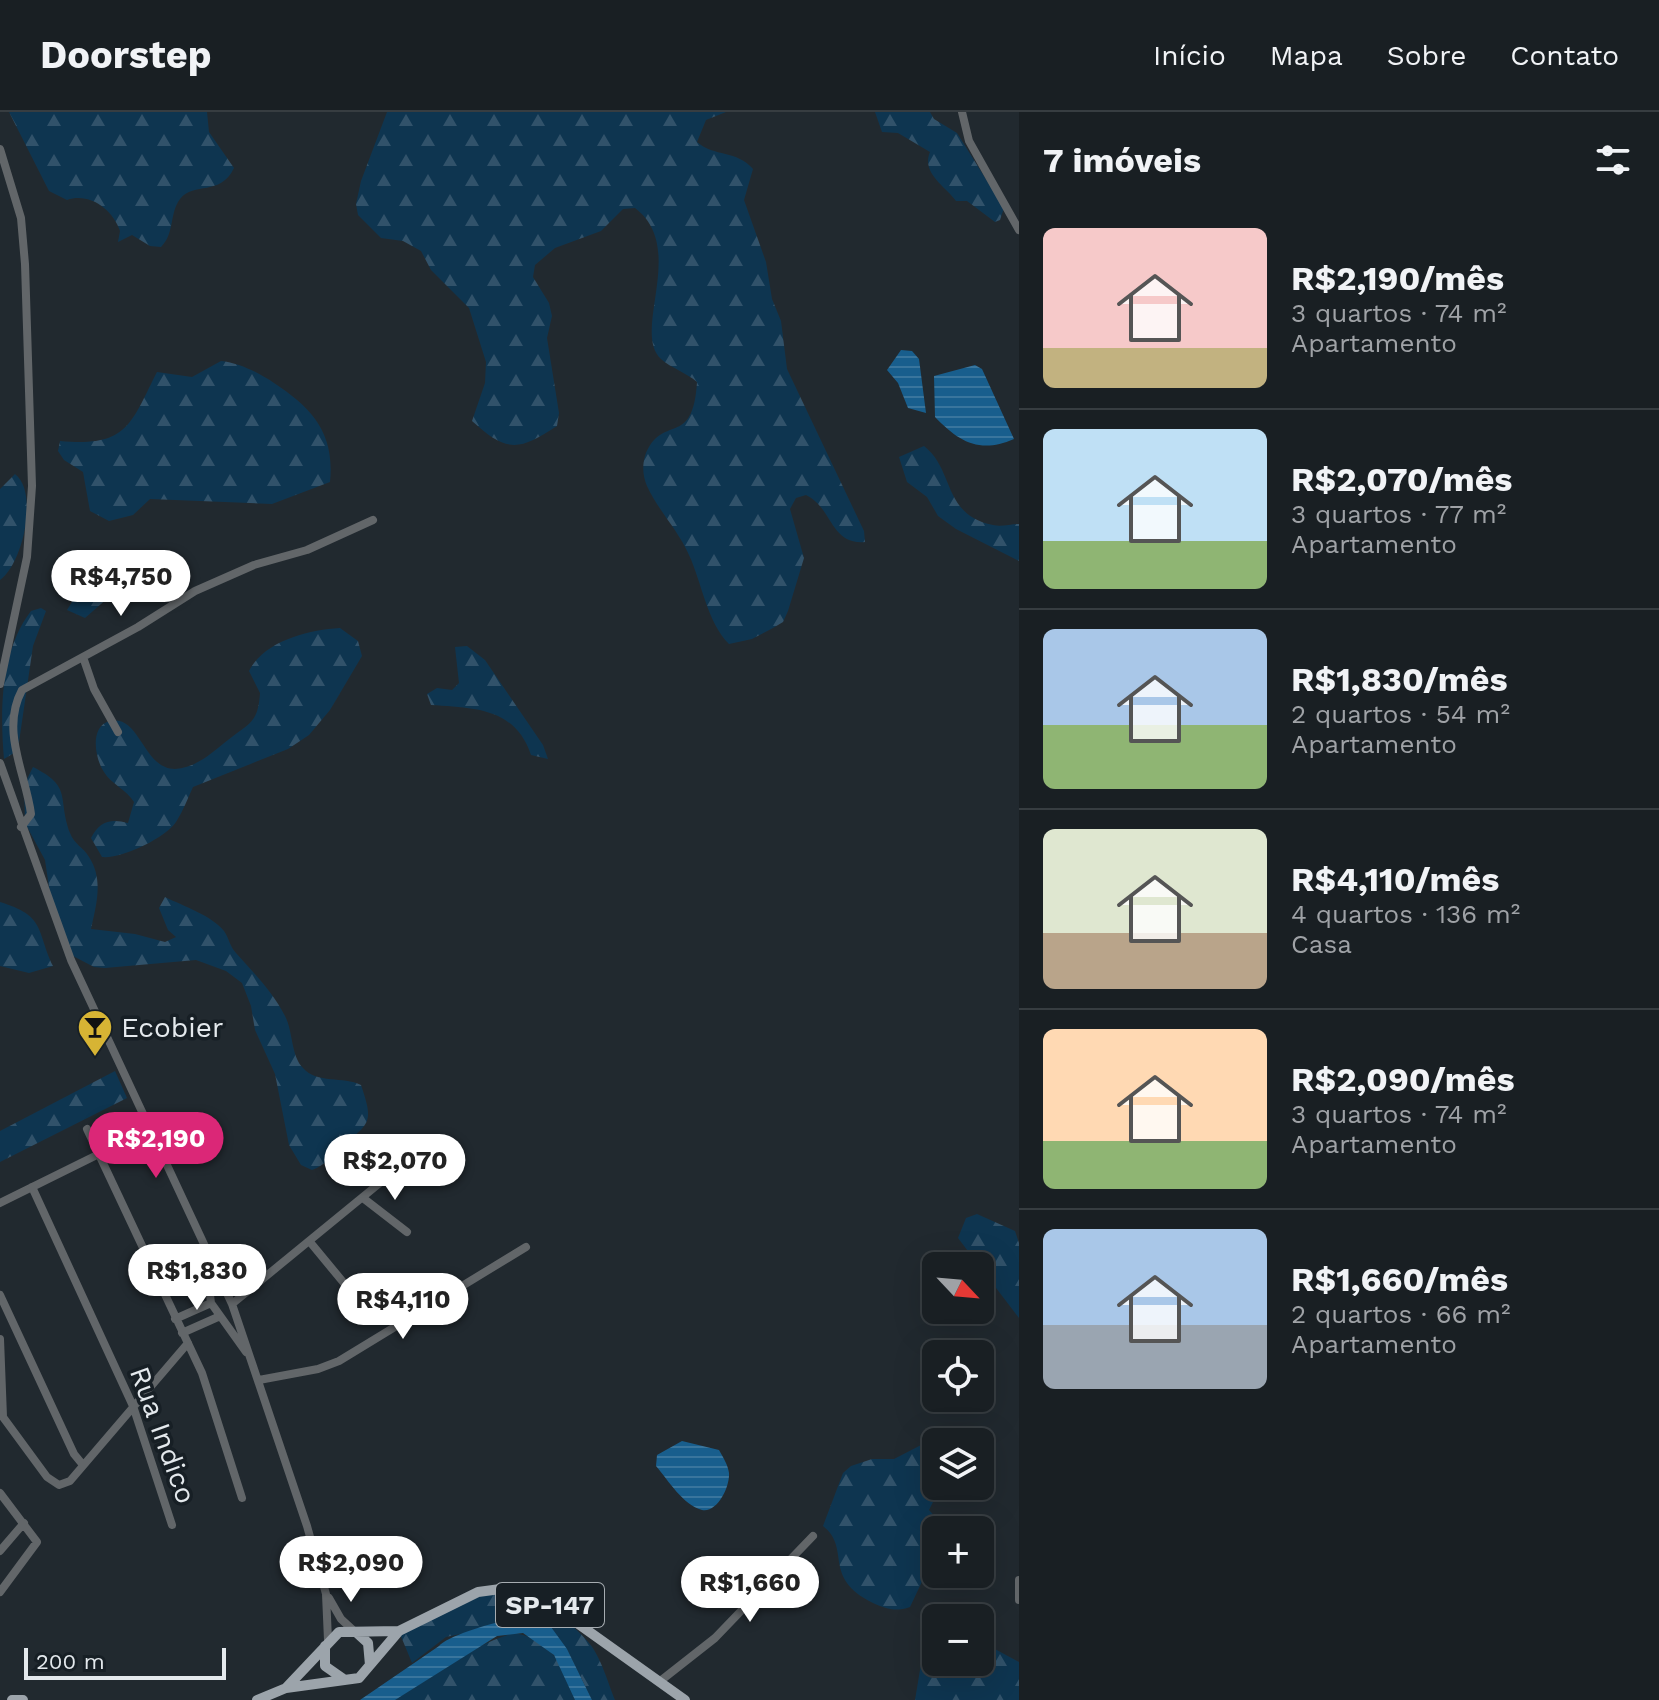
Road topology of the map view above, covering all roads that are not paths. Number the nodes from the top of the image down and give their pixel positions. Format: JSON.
{"nodes":[{"id":1,"x":962,"y":112,"type":"edge"},
{"id":2,"x":0,"y":149,"type":"edge"},
{"id":3,"x":1019,"y":230,"type":"edge"},
{"id":4,"x":373,"y":520,"type":"dead end"},
{"id":5,"x":83,"y":657,"type":"junction"},
{"id":6,"x":0,"y":684,"type":"edge"},
{"id":7,"x":118,"y":732,"type":"dead end"},
{"id":8,"x":0,"y":763,"type":"edge"},
{"id":9,"x":21,"y":827,"type":"junction"},
{"id":10,"x":87,"y":1129,"type":"dead end"},
{"id":11,"x":99,"y":1154,"type":"junction"},
{"id":12,"x":403,"y":1164,"type":"dead end"},
{"id":13,"x":32,"y":1187,"type":"junction"},
{"id":14,"x":363,"y":1198,"type":"junction"},
{"id":15,"x":0,"y":1203,"type":"edge"},
{"id":16,"x":407,"y":1232,"type":"dead end"},
{"id":17,"x":310,"y":1242,"type":"junction"},
{"id":18,"x":204,"y":1245,"type":"junction"},
{"id":19,"x":526,"y":1247,"type":"dead end"},
{"id":20,"x":370,"y":1285,"type":"dead end"},
{"id":21,"x":0,"y":1295,"type":"edge"},
{"id":22,"x":211,"y":1303,"type":"junction"},
{"id":23,"x":232,"y":1304,"type":"junction"},
{"id":24,"x":218,"y":1317,"type":"junction"},
{"id":25,"x":175,"y":1319,"type":"junction"},
{"id":26,"x":182,"y":1333,"type":"junction"},
{"id":27,"x":0,"y":1339,"type":"edge"},
{"id":28,"x":188,"y":1343,"type":"junction"},
{"id":29,"x":249,"y":1355,"type":"junction"},
{"id":30,"x":259,"y":1380,"type":"junction"},
{"id":31,"x":133,"y":1406,"type":"junction"},
{"id":32,"x":83,"y":1465,"type":"junction"},
{"id":33,"x":0,"y":1493,"type":"edge"},
{"id":34,"x":242,"y":1498,"type":"dead end"},
{"id":35,"x":24,"y":1523,"type":"junction"},
{"id":36,"x":172,"y":1525,"type":"dead end"},
{"id":37,"x":813,"y":1536,"type":"dead end"},
{"id":38,"x":0,"y":1551,"type":"edge"},
{"id":39,"x":1019,"y":1580,"type":"edge"},
{"id":40,"x":0,"y":1592,"type":"edge"},
{"id":41,"x":326,"y":1594,"type":"junction"},
{"id":42,"x":1019,"y":1600,"type":"edge"},
{"id":43,"x":354,"y":1631,"type":"junction"},
{"id":44,"x":399,"y":1631,"type":"junction"},
{"id":45,"x":327,"y":1643,"type":"junction"},
{"id":46,"x":370,"y":1668,"type":"junction"},
{"id":47,"x":345,"y":1680,"type":"junction"},
{"id":48,"x":659,"y":1682,"type":"junction"},
{"id":49,"x":286,"y":1688,"type":"junction"},
{"id":50,"x":12,"y":1700,"type":"edge"},
{"id":51,"x":23,"y":1700,"type":"edge"},
{"id":52,"x":257,"y":1700,"type":"edge"},
{"id":53,"x":685,"y":1700,"type":"edge"}],
"edges":[{"from":1,"to":3,"type":"street"},
{"from":2,"to":6,"type":"street"},
{"from":4,"to":5,"type":"street"},
{"from":5,"to":7,"type":"street"},
{"from":5,"to":9,"type":"street"},
{"from":8,"to":9,"type":"street"},
{"from":9,"to":18,"type":"street"},
{"from":10,"to":11,"type":"street"},
{"from":11,"to":13,"type":"street"},
{"from":11,"to":25,"type":"street"},
{"from":12,"to":14,"type":"street"},
{"from":13,"to":15,"type":"street"},
{"from":13,"to":31,"type":"street","name":"Rua Indico"},
{"from":14,"to":16,"type":"street"},
{"from":14,"to":17,"type":"street"},
{"from":17,"to":20,"type":"street"},
{"from":17,"to":23,"type":"street"},
{"from":18,"to":22,"type":"street"},
{"from":18,"to":23,"type":"street"},
{"from":19,"to":30,"type":"street"},
{"from":21,"to":32,"type":"street"},
{"from":22,"to":24,"type":"street"},
{"from":22,"to":25,"type":"street"},
{"from":23,"to":29,"type":"street"},
{"from":24,"to":26,"type":"street"},
{"from":24,"to":29,"type":"street"},
{"from":25,"to":26,"type":"street"},
{"from":26,"to":28,"type":"street"},
{"from":27,"to":32,"type":"street"},
{"from":28,"to":31,"type":"street"},
{"from":28,"to":34,"type":"street"},
{"from":29,"to":30,"type":"street"},
{"from":30,"to":41,"type":"street"},
{"from":31,"to":32,"type":"street"},
{"from":31,"to":36,"type":"street","name":"Rua Indico"},
{"from":33,"to":35,"type":"street"},
{"from":35,"to":38,"type":"street"},
{"from":35,"to":40,"type":"street"},
{"from":37,"to":48,"type":"street"},
{"from":39,"to":42,"type":"street"},
{"from":41,"to":43,"type":"street"},
{"from":41,"to":45,"type":"street"},
{"from":43,"to":44,"type":"main road","number":"SP-147"},
{"from":43,"to":45,"type":"main road"},
{"from":43,"to":46,"type":"main road"},
{"from":44,"to":46,"type":"main road","number":"SP-147"},
{"from":44,"to":48,"type":"main road","number":"SP-147"},
{"from":45,"to":47,"type":"main road"},
{"from":45,"to":49,"type":"main road"},
{"from":46,"to":47,"type":"main road"},
{"from":47,"to":49,"type":"main road"},
{"from":48,"to":53,"type":"main road","number":"SP-147"},
{"from":49,"to":52,"type":"main road"},
{"from":50,"to":51,"type":"main road"}]}
